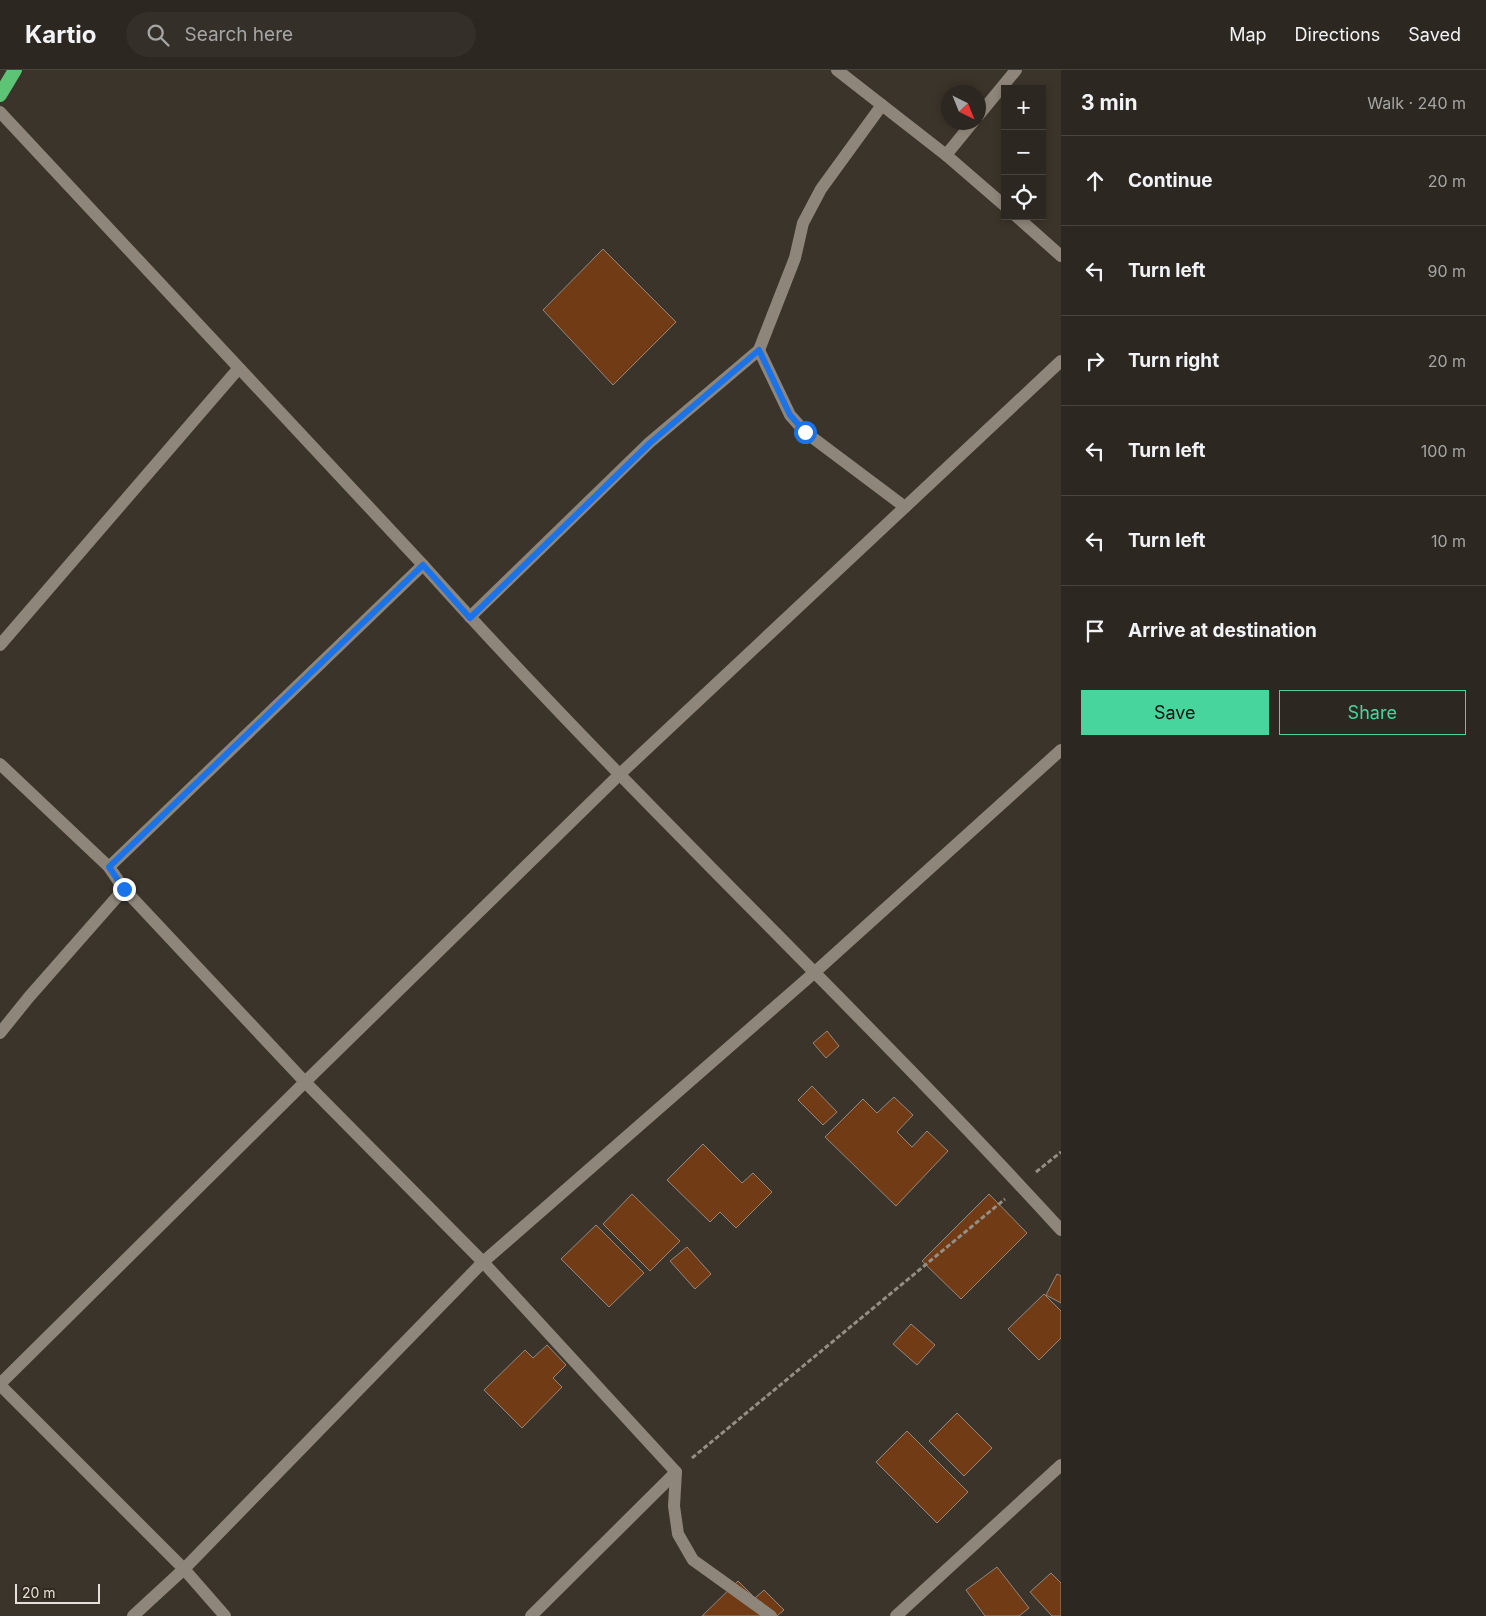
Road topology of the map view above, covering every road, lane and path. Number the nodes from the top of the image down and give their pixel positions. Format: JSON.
{"nodes":[{"id":1,"x":16,"y":70,"type":"edge"},
{"id":2,"x":837,"y":70,"type":"edge"},
{"id":3,"x":1016,"y":70,"type":"edge"},
{"id":4,"x":0,"y":95,"type":"edge"},
{"id":5,"x":882,"y":105,"type":"junction"},
{"id":6,"x":986,"y":106,"type":"edge"},
{"id":7,"x":0,"y":112,"type":"edge"},
{"id":8,"x":966,"y":130,"type":"edge"},
{"id":9,"x":946,"y":155,"type":"junction"},
{"id":10,"x":1001,"y":203,"type":"edge"},
{"id":11,"x":1020,"y":220,"type":"edge"},
{"id":12,"x":1061,"y":256,"type":"edge"},
{"id":13,"x":759,"y":350,"type":"junction"},
{"id":14,"x":1061,"y":361,"type":"edge"},
{"id":15,"x":239,"y":368,"type":"junction"},
{"id":16,"x":905,"y":507,"type":"junction"},
{"id":17,"x":423,"y":565,"type":"junction"},
{"id":18,"x":470,"y":618,"type":"junction"},
{"id":19,"x":0,"y":645,"type":"edge"},
{"id":20,"x":1061,"y":750,"type":"edge"},
{"id":21,"x":0,"y":764,"type":"edge"},
{"id":22,"x":620,"y":774,"type":"junction"},
{"id":23,"x":109,"y":867,"type":"junction"},
{"id":24,"x":124,"y":889,"type":"junction"},
{"id":25,"x":815,"y":972,"type":"junction"},
{"id":26,"x":0,"y":1033,"type":"edge"},
{"id":27,"x":304,"y":1082,"type":"junction"},
{"id":28,"x":1061,"y":1152,"type":"edge"},
{"id":29,"x":1020,"y":1186,"type":"junction"},
{"id":30,"x":1061,"y":1230,"type":"edge"},
{"id":31,"x":483,"y":1262,"type":"junction"},
{"id":32,"x":0,"y":1384,"type":"edge"},
{"id":33,"x":1061,"y":1465,"type":"edge"},
{"id":34,"x":676,"y":1472,"type":"junction"},
{"id":35,"x":184,"y":1569,"type":"junction"},
{"id":36,"x":133,"y":1616,"type":"edge"},
{"id":37,"x":225,"y":1616,"type":"edge"},
{"id":38,"x":531,"y":1616,"type":"edge"},
{"id":39,"x":771,"y":1616,"type":"edge"},
{"id":40,"x":896,"y":1616,"type":"edge"}],
"edges":[{"from":1,"to":4,"type":"highway"},
{"from":2,"to":5,"type":"street"},
{"from":3,"to":6,"type":"street"},
{"from":5,"to":9,"type":"street"},
{"from":5,"to":13,"type":"street"},
{"from":7,"to":15,"type":"street"},
{"from":8,"to":9,"type":"street"},
{"from":9,"to":10,"type":"street"},
{"from":11,"to":12,"type":"street"},
{"from":13,"to":16,"type":"street"},
{"from":13,"to":18,"type":"street"},
{"from":14,"to":16,"type":"street"},
{"from":15,"to":17,"type":"street"},
{"from":15,"to":19,"type":"street"},
{"from":16,"to":22,"type":"street"},
{"from":17,"to":18,"type":"street"},
{"from":17,"to":23,"type":"street"},
{"from":18,"to":22,"type":"street"},
{"from":20,"to":25,"type":"street"},
{"from":21,"to":23,"type":"street"},
{"from":22,"to":25,"type":"street"},
{"from":22,"to":27,"type":"street"},
{"from":23,"to":24,"type":"street"},
{"from":24,"to":26,"type":"street"},
{"from":24,"to":27,"type":"street"},
{"from":25,"to":29,"type":"street"},
{"from":25,"to":31,"type":"street"},
{"from":27,"to":31,"type":"street"},
{"from":27,"to":32,"type":"street"},
{"from":28,"to":29,"type":"path"},
{"from":29,"to":30,"type":"street"},
{"from":29,"to":34,"type":"path"},
{"from":31,"to":34,"type":"street"},
{"from":31,"to":35,"type":"street"},
{"from":32,"to":35,"type":"street"},
{"from":33,"to":40,"type":"street"},
{"from":34,"to":38,"type":"street"},
{"from":34,"to":39,"type":"street"},
{"from":35,"to":36,"type":"street"},
{"from":35,"to":37,"type":"street"}]}
